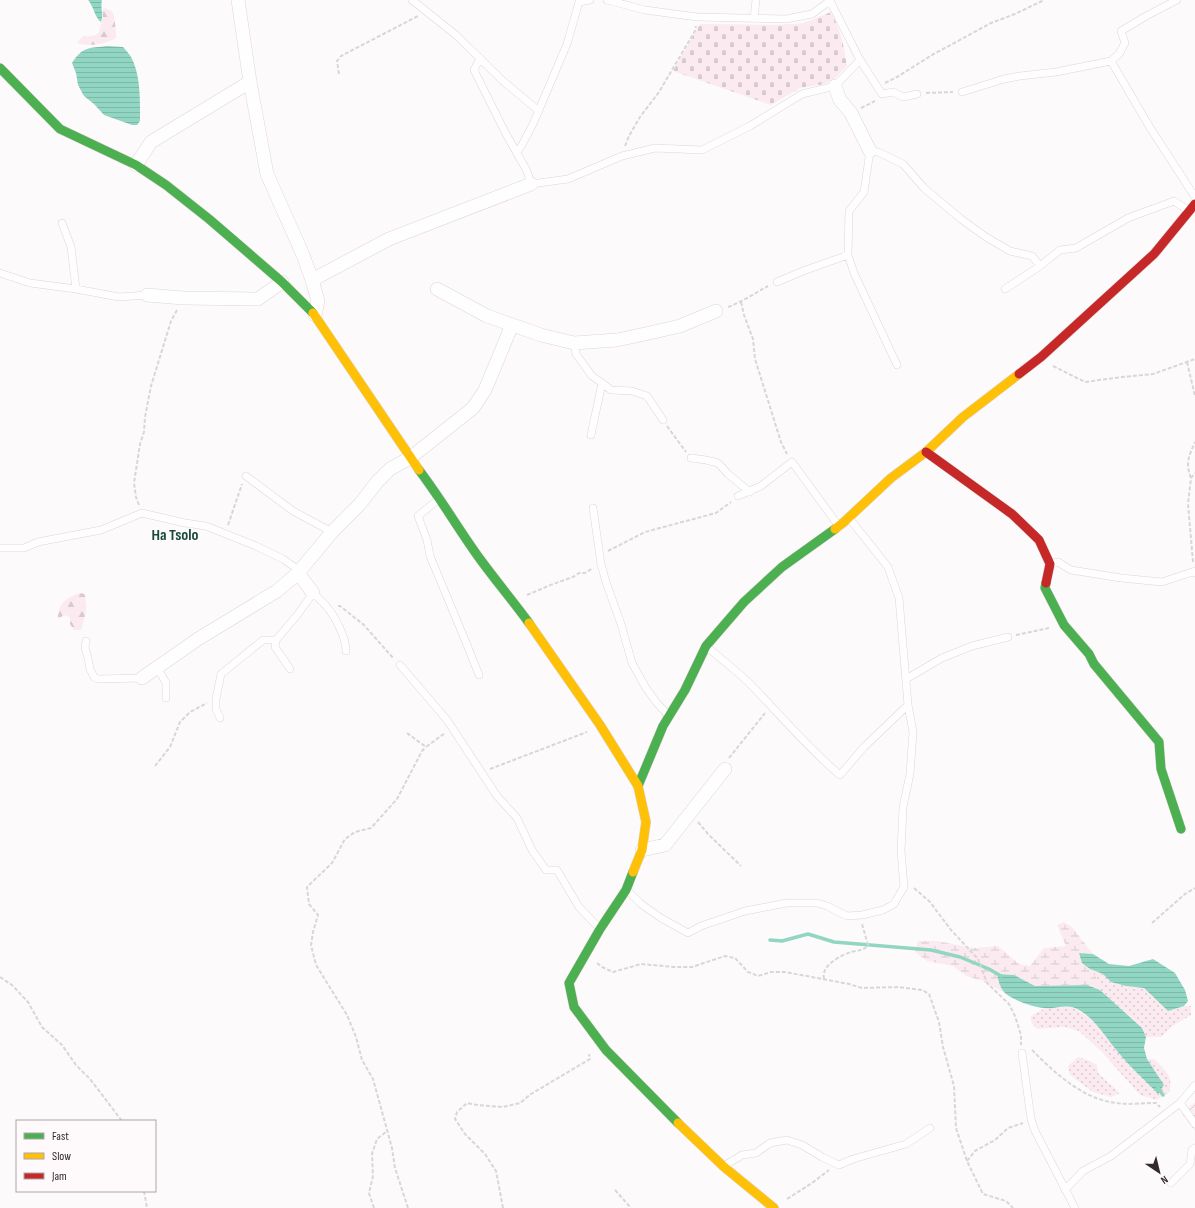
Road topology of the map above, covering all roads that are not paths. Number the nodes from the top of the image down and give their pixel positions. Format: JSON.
{"nodes":[{"id":1,"x":238,"y":0,"type":"edge"},
{"id":2,"x":412,"y":0,"type":"edge"},
{"id":3,"x":590,"y":0,"type":"edge"},
{"id":4,"x":607,"y":0,"type":"edge"},
{"id":5,"x":756,"y":0,"type":"edge"},
{"id":6,"x":831,"y":0,"type":"edge"},
{"id":7,"x":1177,"y":0,"type":"edge"},
{"id":8,"x":623,"y":2,"type":"edge"},
{"id":9,"x":754,"y":18,"type":"junction"},
{"id":10,"x":480,"y":58,"type":"junction"},
{"id":11,"x":860,"y":60,"type":"junction"},
{"id":12,"x":1111,"y":61,"type":"junction"},
{"id":13,"x":0,"y":68,"type":"edge"},
{"id":14,"x":250,"y":82,"type":"junction"},
{"id":15,"x":835,"y":86,"type":"junction"},
{"id":16,"x":962,"y":92,"type":"road end"},
{"id":17,"x":917,"y":94,"type":"road end"},
{"id":18,"x":539,"y":111,"type":"junction"},
{"id":19,"x":870,"y":151,"type":"junction"},
{"id":20,"x":517,"y":152,"type":"junction"},
{"id":21,"x":136,"y":165,"type":"junction"},
{"id":22,"x":531,"y":184,"type":"junction"},
{"id":23,"x":1195,"y":197,"type":"edge"},
{"id":24,"x":1192,"y":208,"type":"edge"},
{"id":25,"x":62,"y":223,"type":"dead end"},
{"id":26,"x":848,"y":255,"type":"junction"},
{"id":27,"x":1040,"y":266,"type":"junction"},
{"id":28,"x":0,"y":273,"type":"edge"},
{"id":29,"x":312,"y":280,"type":"junction"},
{"id":30,"x":282,"y":282,"type":"junction"},
{"id":31,"x":777,"y":282,"type":"road end"},
{"id":32,"x":76,"y":289,"type":"junction"},
{"id":33,"x":437,"y":289,"type":"dead end"},
{"id":34,"x":1005,"y":289,"type":"dead end"},
{"id":35,"x":147,"y":295,"type":"joint"},
{"id":36,"x":716,"y":311,"type":"road end"},
{"id":37,"x":315,"y":315,"type":"junction"},
{"id":38,"x":512,"y":325,"type":"junction"},
{"id":39,"x":574,"y":343,"type":"junction"},
{"id":40,"x":897,"y":365,"type":"dead end"},
{"id":41,"x":602,"y":383,"type":"junction"},
{"id":42,"x":663,"y":420,"type":"road end"},
{"id":43,"x":591,"y":435,"type":"dead end"},
{"id":44,"x":926,"y":452,"type":"junction"},
{"id":45,"x":410,"y":458,"type":"junction"},
{"id":46,"x":691,"y":458,"type":"road end"},
{"id":47,"x":246,"y":476,"type":"road end"},
{"id":48,"x":750,"y":492,"type":"junction"},
{"id":49,"x":738,"y":496,"type":"road end"},
{"id":50,"x":440,"y":498,"type":"junction"},
{"id":51,"x":593,"y":508,"type":"dead end"},
{"id":52,"x":849,"y":518,"type":"junction"},
{"id":53,"x":839,"y":526,"type":"junction"},
{"id":54,"x":332,"y":532,"type":"junction"},
{"id":55,"x":0,"y":548,"type":"edge"},
{"id":56,"x":1050,"y":564,"type":"junction"},
{"id":57,"x":295,"y":570,"type":"junction"},
{"id":58,"x":1195,"y":572,"type":"edge"},
{"id":59,"x":313,"y":594,"type":"junction"},
{"id":60,"x":1008,"y":637,"type":"road end"},
{"id":61,"x":276,"y":640,"type":"junction"},
{"id":62,"x":86,"y":641,"type":"dead end"},
{"id":63,"x":706,"y":646,"type":"junction"},
{"id":64,"x":346,"y":651,"type":"dead end"},
{"id":65,"x":400,"y":665,"type":"road end"},
{"id":66,"x":157,"y":667,"type":"junction"},
{"id":67,"x":290,"y":669,"type":"dead end"},
{"id":68,"x":479,"y":675,"type":"dead end"},
{"id":69,"x":142,"y":678,"type":"joint"},
{"id":70,"x":906,"y":679,"type":"junction"},
{"id":71,"x":166,"y":698,"type":"dead end"},
{"id":72,"x":908,"y":705,"type":"junction"},
{"id":73,"x":669,"y":716,"type":"junction"},
{"id":74,"x":220,"y":718,"type":"dead end"},
{"id":75,"x":724,"y":769,"type":"road end"},
{"id":76,"x":638,"y":786,"type":"junction"},
{"id":77,"x":1181,"y":829,"type":"dead end"},
{"id":78,"x":642,"y":850,"type":"junction"},
{"id":79,"x":626,"y":890,"type":"junction"},
{"id":80,"x":600,"y":929,"type":"junction"},
{"id":81,"x":1022,"y":1053,"type":"road end"},
{"id":82,"x":1195,"y":1085,"type":"edge"},
{"id":83,"x":1180,"y":1104,"type":"junction"},
{"id":84,"x":1195,"y":1124,"type":"edge"},
{"id":85,"x":930,"y":1128,"type":"dead end"},
{"id":86,"x":1195,"y":1148,"type":"edge"},
{"id":87,"x":724,"y":1166,"type":"junction"},
{"id":88,"x":1171,"y":1183,"type":"dead end"},
{"id":89,"x":1065,"y":1190,"type":"junction"},
{"id":90,"x":774,"y":1208,"type":"edge"},
{"id":91,"x":1075,"y":1208,"type":"edge"}],
"edges":[{"from":1,"to":14,"type":"street"},
{"from":2,"to":10,"type":"lane"},
{"from":3,"to":18,"type":"lane"},
{"from":4,"to":8,"type":"lane"},
{"from":5,"to":9,"type":"lane"},
{"from":6,"to":9,"type":"lane"},
{"from":6,"to":11,"type":"lane"},
{"from":7,"to":12,"type":"lane"},
{"from":8,"to":9,"type":"lane"},
{"from":10,"to":18,"type":"lane"},
{"from":10,"to":20,"type":"lane"},
{"from":11,"to":15,"type":"lane"},
{"from":11,"to":17,"type":"lane"},
{"from":12,"to":16,"type":"lane"},
{"from":12,"to":23,"type":"lane"},
{"from":13,"to":21,"type":"street"},
{"from":14,"to":21,"type":"street"},
{"from":14,"to":29,"type":"street"},
{"from":15,"to":19,"type":"street"},
{"from":15,"to":22,"type":"lane"},
{"from":18,"to":20,"type":"lane"},
{"from":19,"to":26,"type":"lane"},
{"from":19,"to":27,"type":"lane"},
{"from":20,"to":22,"type":"lane"},
{"from":21,"to":30,"type":"street"},
{"from":22,"to":29,"type":"street"},
{"from":24,"to":27,"type":"lane"},
{"from":24,"to":44,"type":"street"},
{"from":25,"to":32,"type":"lane"},
{"from":26,"to":31,"type":"lane"},
{"from":26,"to":40,"type":"lane"},
{"from":27,"to":34,"type":"lane"},
{"from":28,"to":32,"type":"lane"},
{"from":29,"to":37,"type":"street"},
{"from":30,"to":35,"type":"street"},
{"from":30,"to":37,"type":"street"},
{"from":32,"to":35,"type":"lane"},
{"from":33,"to":38,"type":"street"},
{"from":36,"to":39,"type":"street"},
{"from":37,"to":45,"type":"street"},
{"from":38,"to":39,"type":"street"},
{"from":38,"to":45,"type":"street"},
{"from":39,"to":41,"type":"lane"},
{"from":41,"to":42,"type":"lane"},
{"from":41,"to":43,"type":"lane"},
{"from":44,"to":52,"type":"street"},
{"from":44,"to":56,"type":"street"},
{"from":45,"to":50,"type":"street"},
{"from":45,"to":54,"type":"street"},
{"from":46,"to":48,"type":"lane"},
{"from":47,"to":54,"type":"lane"},
{"from":48,"to":49,"type":"lane"},
{"from":48,"to":53,"type":"lane"},
{"from":50,"to":68,"type":"lane"},
{"from":50,"to":76,"type":"street"},
{"from":51,"to":73,"type":"lane"},
{"from":52,"to":53,"type":"street"},
{"from":52,"to":70,"type":"lane"},
{"from":53,"to":63,"type":"street"},
{"from":54,"to":57,"type":"street"},
{"from":55,"to":57,"type":"lane"},
{"from":56,"to":58,"type":"lane"},
{"from":56,"to":77,"type":"street"},
{"from":57,"to":59,"type":"street"},
{"from":57,"to":66,"type":"street"},
{"from":59,"to":61,"type":"lane"},
{"from":59,"to":64,"type":"lane"},
{"from":60,"to":70,"type":"lane"},
{"from":61,"to":67,"type":"lane"},
{"from":61,"to":74,"type":"lane"},
{"from":62,"to":69,"type":"lane"},
{"from":63,"to":72,"type":"lane"},
{"from":63,"to":73,"type":"street"},
{"from":65,"to":80,"type":"lane"},
{"from":66,"to":69,"type":"street"},
{"from":66,"to":71,"type":"lane"},
{"from":70,"to":72,"type":"lane"},
{"from":72,"to":79,"type":"lane"},
{"from":73,"to":76,"type":"street"},
{"from":75,"to":78,"type":"street"},
{"from":76,"to":78,"type":"street"},
{"from":78,"to":79,"type":"street"},
{"from":79,"to":80,"type":"street"},
{"from":80,"to":87,"type":"street"},
{"from":81,"to":89,"type":"lane"},
{"from":82,"to":83,"type":"lane"},
{"from":83,"to":84,"type":"lane"},
{"from":83,"to":89,"type":"lane"},
{"from":85,"to":87,"type":"lane"},
{"from":86,"to":88,"type":"lane"},
{"from":87,"to":90,"type":"street"},
{"from":89,"to":91,"type":"lane"}]}
